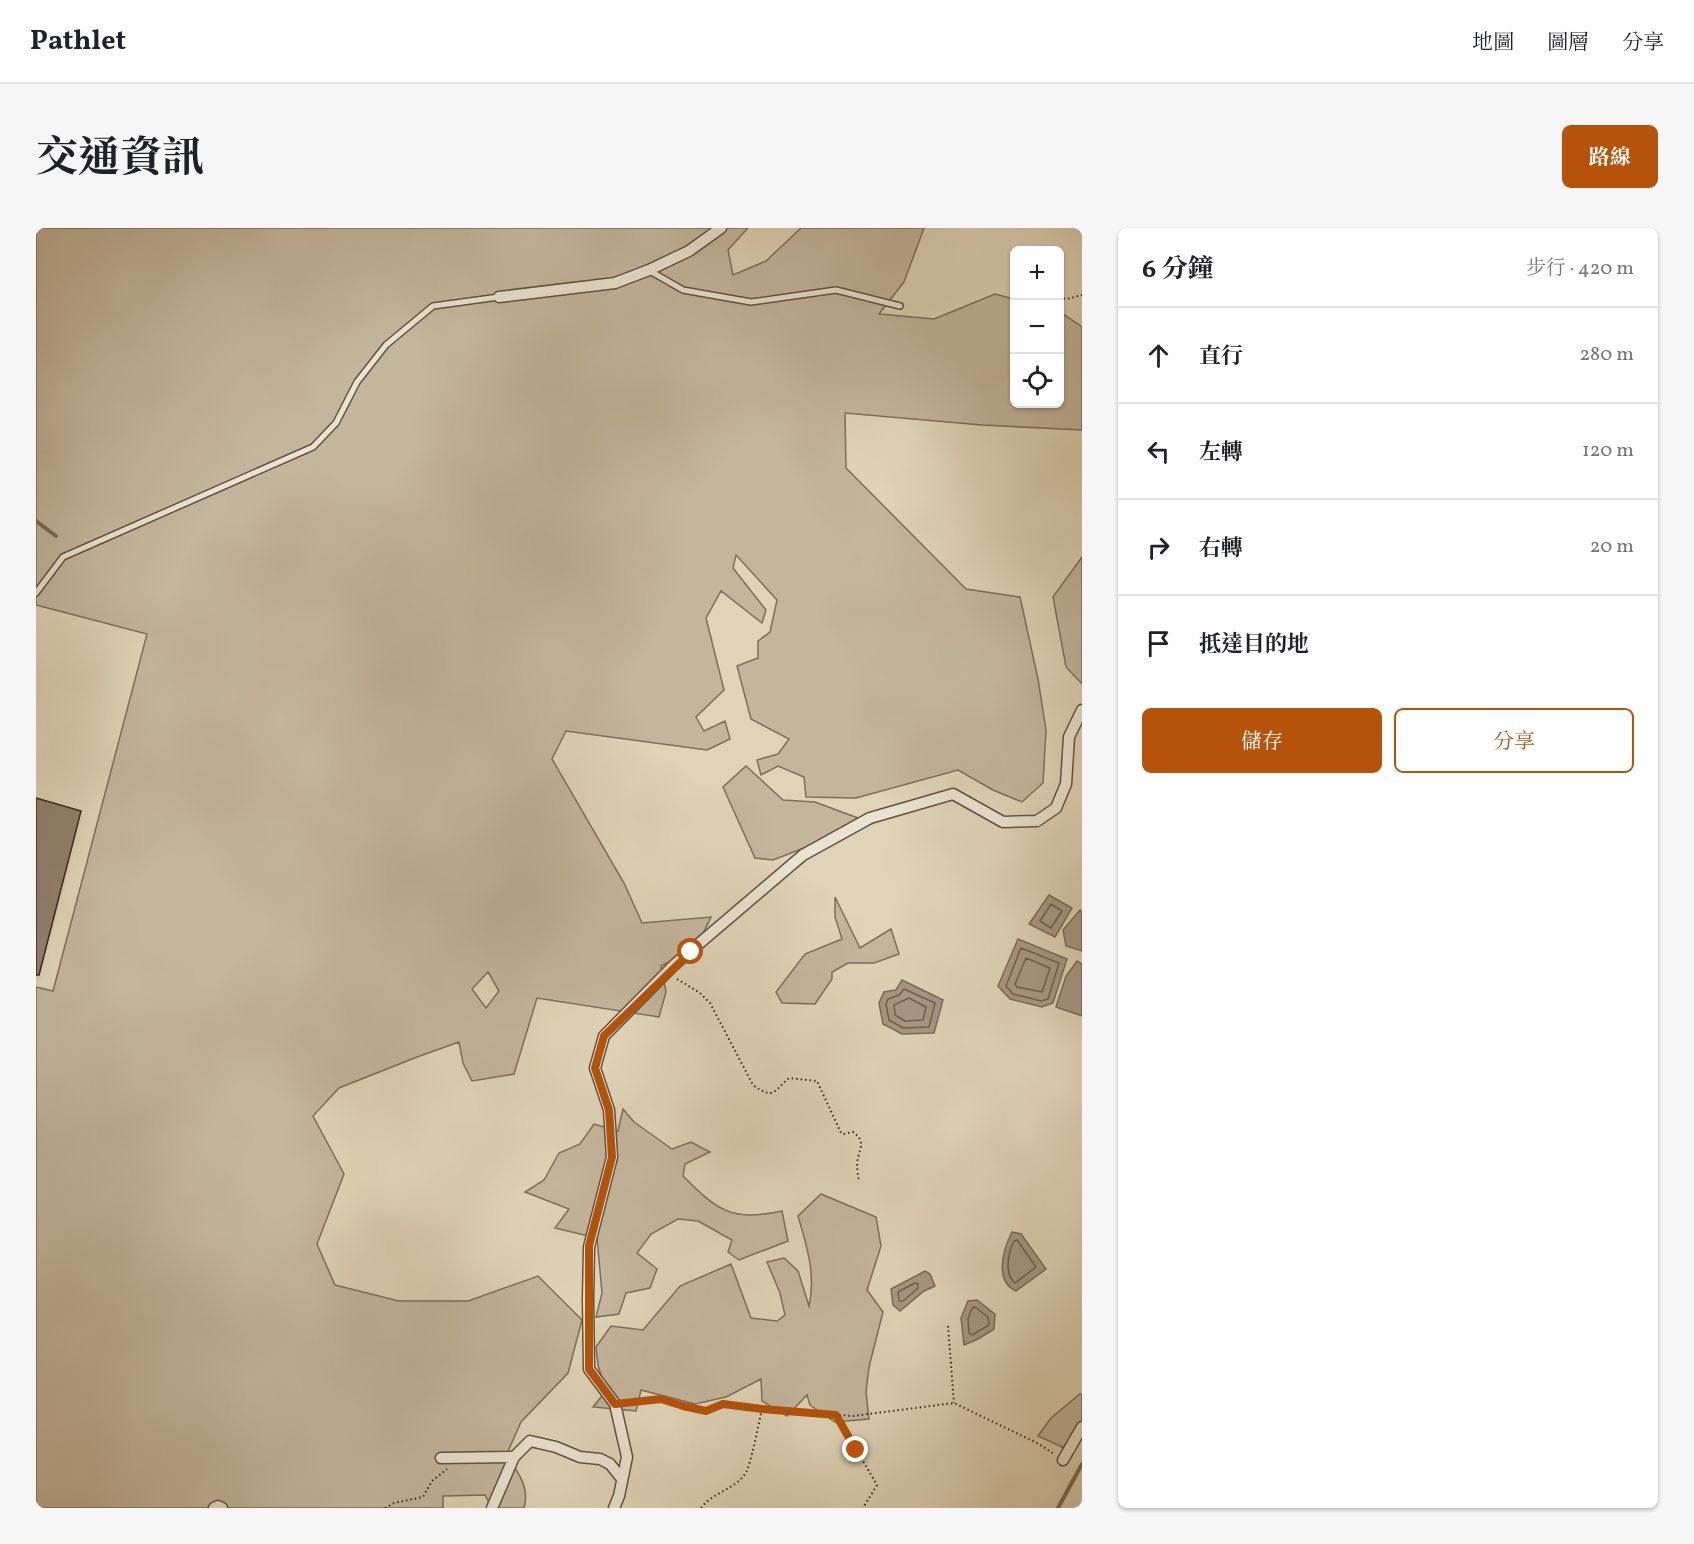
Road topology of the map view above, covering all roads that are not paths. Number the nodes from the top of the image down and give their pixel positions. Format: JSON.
{"nodes":[{"id":1,"x":721,"y":228,"type":"edge"},
{"id":2,"x":649,"y":270,"type":"junction"},
{"id":3,"x":499,"y":297,"type":"joint"},
{"id":4,"x":900,"y":306,"type":"dead end"},
{"id":5,"x":36,"y":593,"type":"edge"},
{"id":6,"x":1082,"y":710,"type":"edge"},
{"id":7,"x":1082,"y":1427,"type":"edge"},
{"id":8,"x":514,"y":1457,"type":"junction"},
{"id":9,"x":441,"y":1458,"type":"dead end"},
{"id":10,"x":1063,"y":1460,"type":"road end"},
{"id":11,"x":622,"y":1479,"type":"junction"},
{"id":12,"x":214,"y":1508,"type":"edge"},
{"id":13,"x":222,"y":1508,"type":"edge"},
{"id":14,"x":492,"y":1508,"type":"edge"},
{"id":15,"x":614,"y":1508,"type":"edge"}],
"edges":[{"from":1,"to":2,"type":"street"},
{"from":2,"to":3,"type":"street"},
{"from":2,"to":4,"type":"lane"},
{"from":3,"to":5,"type":"lane"},
{"from":6,"to":11,"type":"street"},
{"from":7,"to":10,"type":"street"},
{"from":8,"to":9,"type":"street"},
{"from":8,"to":11,"type":"street"},
{"from":8,"to":14,"type":"street"},
{"from":11,"to":15,"type":"street"},
{"from":12,"to":13,"type":"street"}]}
